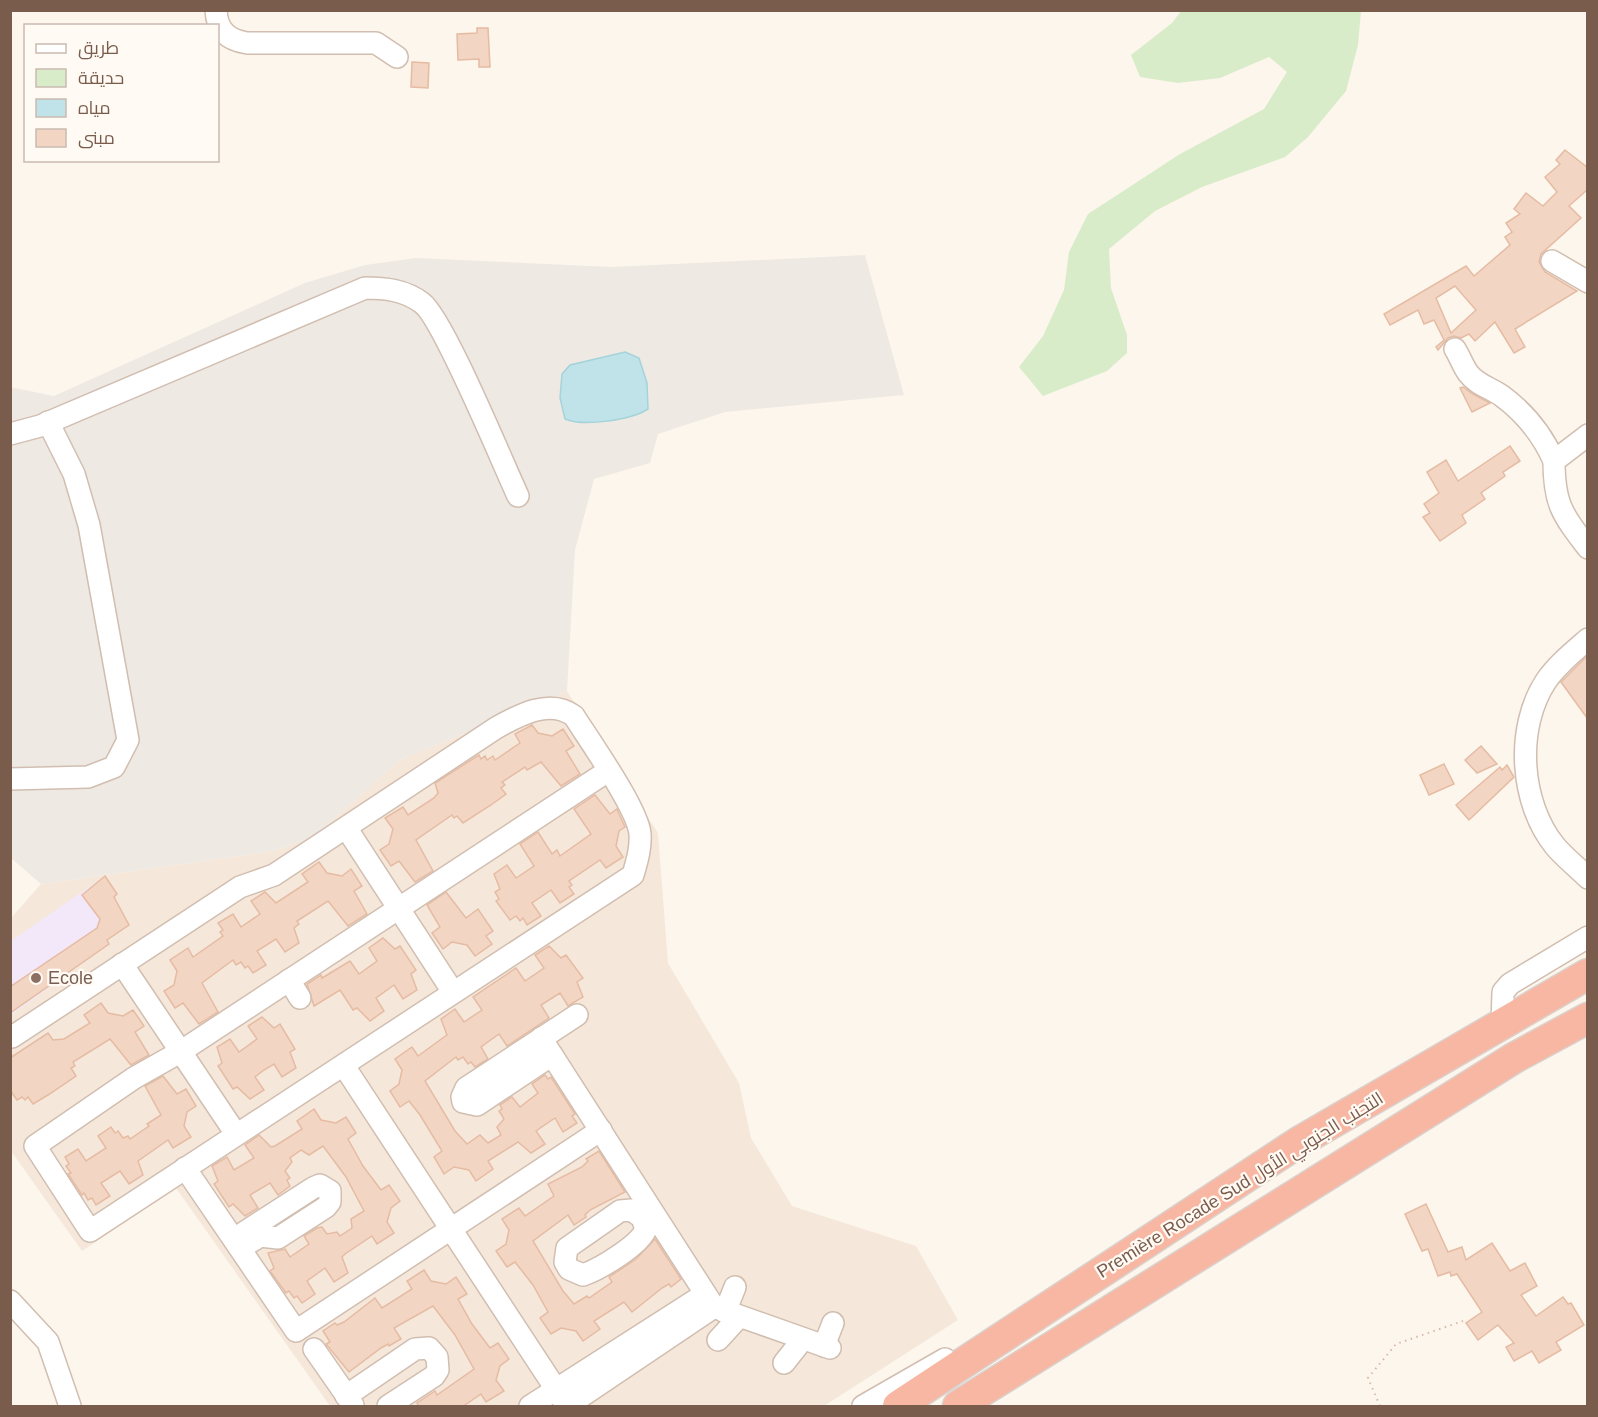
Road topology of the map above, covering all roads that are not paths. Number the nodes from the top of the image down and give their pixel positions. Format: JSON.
{"nodes":[{"id":1,"x":216,"y":10,"type":"edge"},
{"id":2,"x":397,"y":57,"type":"dead end"},
{"id":3,"x":1552,"y":261,"type":"dead end"},
{"id":4,"x":1587,"y":282,"type":"edge"},
{"id":5,"x":1455,"y":349,"type":"dead end"},
{"id":6,"x":48,"y":422,"type":"junction"},
{"id":7,"x":10,"y":434,"type":"edge"},
{"id":8,"x":1587,"y":435,"type":"edge"},
{"id":9,"x":1554,"y":461,"type":"junction"},
{"id":10,"x":518,"y":496,"type":"dead end"},
{"id":11,"x":1587,"y":548,"type":"edge"},
{"id":12,"x":1587,"y":639,"type":"edge"},
{"id":13,"x":608,"y":771,"type":"junction"},
{"id":14,"x":10,"y":779,"type":"edge"},
{"id":15,"x":347,"y":829,"type":"junction"},
{"id":16,"x":1587,"y":878,"type":"edge"},
{"id":17,"x":398,"y":908,"type":"junction"},
{"id":18,"x":1587,"y":937,"type":"edge"},
{"id":19,"x":122,"y":964,"type":"junction"},
{"id":20,"x":1587,"y":974,"type":"edge"},
{"id":21,"x":453,"y":992,"type":"junction"},
{"id":22,"x":577,"y":1015,"type":"dead end"},
{"id":23,"x":1587,"y":1018,"type":"edge"},
{"id":24,"x":1502,"y":1024,"type":"junction"},
{"id":25,"x":12,"y":1037,"type":"edge"},
{"id":26,"x":180,"y":1052,"type":"junction"},
{"id":27,"x":338,"y":1070,"type":"junction"},
{"id":28,"x":601,"y":1130,"type":"junction"},
{"id":29,"x":236,"y":1134,"type":"junction"},
{"id":30,"x":185,"y":1168,"type":"junction"},
{"id":31,"x":445,"y":1232,"type":"junction"},
{"id":32,"x":735,"y":1287,"type":"dead end"},
{"id":33,"x":10,"y":1301,"type":"edge"},
{"id":34,"x":721,"y":1307,"type":"junction"},
{"id":35,"x":833,"y":1323,"type":"dead end"},
{"id":36,"x":1015,"y":1330,"type":"junction"},
{"id":37,"x":804,"y":1339,"type":"junction"},
{"id":38,"x":718,"y":1340,"type":"dead end"},
{"id":39,"x":314,"y":1349,"type":"dead end"},
{"id":40,"x":784,"y":1363,"type":"dead end"},
{"id":41,"x":350,"y":1401,"type":"edge"},
{"id":42,"x":554,"y":1403,"type":"edge"},
{"id":43,"x":70,"y":1407,"type":"edge"},
{"id":44,"x":388,"y":1407,"type":"edge"},
{"id":45,"x":863,"y":1407,"type":"edge"},
{"id":46,"x":898,"y":1407,"type":"edge"},
{"id":47,"x":958,"y":1407,"type":"edge"}],
"edges":[{"from":1,"to":2,"type":"street"},
{"from":3,"to":4,"type":"street"},
{"from":5,"to":9,"type":"street"},
{"from":6,"to":7,"type":"street"},
{"from":6,"to":10,"type":"street"},
{"from":6,"to":14,"type":"street"},
{"from":8,"to":9,"type":"street"},
{"from":9,"to":11,"type":"street"},
{"from":12,"to":16,"type":"street"},
{"from":13,"to":15,"type":"street"},
{"from":13,"to":17,"type":"street"},
{"from":13,"to":21,"type":"street"},
{"from":15,"to":17,"type":"street"},
{"from":15,"to":19,"type":"street"},
{"from":17,"to":21,"type":"street"},
{"from":17,"to":26,"type":"street"},
{"from":18,"to":24,"type":"street"},
{"from":19,"to":25,"type":"street"},
{"from":19,"to":26,"type":"street"},
{"from":20,"to":24,"type":"highway","name":"Première Rocade Sud التجنب الجنوبي الأول"},
{"from":21,"to":27,"type":"street"},
{"from":22,"to":28,"type":"street"},
{"from":23,"to":47,"type":"highway","name":"Première Rocade Sud التجنب الجنوبي الأول"},
{"from":24,"to":36,"type":"highway","name":"Première Rocade Sud التجنب الجنوبي الأول"},
{"from":26,"to":29,"type":"street"},
{"from":26,"to":30,"type":"street"},
{"from":27,"to":29,"type":"street"},
{"from":27,"to":31,"type":"street"},
{"from":28,"to":31,"type":"street"},
{"from":28,"to":34,"type":"street"},
{"from":29,"to":30,"type":"street"},
{"from":30,"to":31,"type":"street"},
{"from":31,"to":42,"type":"street"},
{"from":32,"to":34,"type":"street"},
{"from":33,"to":43,"type":"street"},
{"from":34,"to":37,"type":"street"},
{"from":34,"to":38,"type":"street"},
{"from":34,"to":42,"type":"street"},
{"from":35,"to":37,"type":"street"},
{"from":36,"to":45,"type":"street"},
{"from":36,"to":46,"type":"highway","name":"Première Rocade Sud التجنب الجنوبي الأول"},
{"from":37,"to":40,"type":"street"},
{"from":39,"to":41,"type":"street"},
{"from":41,"to":44,"type":"street"}]}
